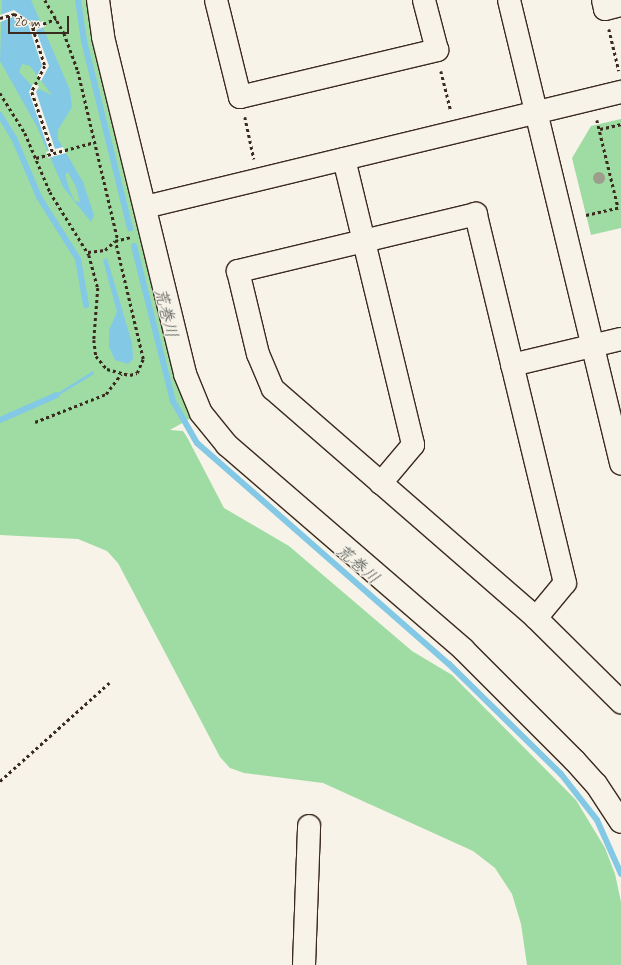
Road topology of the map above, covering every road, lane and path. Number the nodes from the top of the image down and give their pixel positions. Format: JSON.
{"nodes":[{"id":1,"x":45,"y":0,"type":"edge"},
{"id":2,"x":98,"y":0,"type":"edge"},
{"id":3,"x":424,"y":0,"type":"edge"},
{"id":4,"x":509,"y":0,"type":"edge"},
{"id":5,"x":220,"y":1,"type":"edge"},
{"id":6,"x":609,"y":5,"type":"edge"},
{"id":7,"x":0,"y":18,"type":"edge"},
{"id":8,"x":56,"y":19,"type":"junction"},
{"id":9,"x":32,"y":28,"type":"junction"},
{"id":10,"x":436,"y":50,"type":"junction"},
{"id":11,"x":619,"y":70,"type":"dead end"},
{"id":12,"x":621,"y":92,"type":"edge"},
{"id":13,"x":0,"y":93,"type":"edge"},
{"id":14,"x":240,"y":97,"type":"junction"},
{"id":15,"x":451,"y":111,"type":"dead end"},
{"id":16,"x":536,"y":113,"type":"junction"},
{"id":17,"x":597,"y":120,"type":"dead end"},
{"id":18,"x":621,"y":124,"type":"edge"},
{"id":19,"x":600,"y":129,"type":"junction"},
{"id":20,"x":95,"y":142,"type":"junction"},
{"id":21,"x":53,"y":153,"type":"junction"},
{"id":22,"x":36,"y":158,"type":"junction"},
{"id":23,"x":254,"y":159,"type":"dead end"},
{"id":24,"x":344,"y":159,"type":"junction"},
{"id":25,"x":145,"y":207,"type":"junction"},
{"id":26,"x":620,"y":207,"type":"edge"},
{"id":27,"x":586,"y":215,"type":"dead end"},
{"id":28,"x":124,"y":239,"type":"dead end"},
{"id":29,"x":117,"y":240,"type":"junction"},
{"id":30,"x":364,"y":241,"type":"junction"},
{"id":31,"x":88,"y":252,"type":"junction"},
{"id":32,"x":621,"y":339,"type":"edge"},
{"id":33,"x":592,"y":346,"type":"junction"},
{"id":34,"x":512,"y":365,"type":"junction"},
{"id":35,"x":121,"y":374,"type":"junction"},
{"id":36,"x":35,"y":422,"type":"dead end"},
{"id":37,"x":621,"y":464,"type":"edge"},
{"id":38,"x":381,"y":483,"type":"junction"},
{"id":39,"x":536,"y":618,"type":"junction"},
{"id":40,"x":109,"y":683,"type":"dead end"},
{"id":41,"x":621,"y":702,"type":"edge"},
{"id":42,"x":0,"y":781,"type":"edge"},
{"id":43,"x":621,"y":822,"type":"edge"},
{"id":44,"x":309,"y":826,"type":"dead end"},
{"id":45,"x":304,"y":965,"type":"edge"}],
"edges":[{"from":1,"to":8,"type":"path"},
{"from":2,"to":25,"type":"street"},
{"from":3,"to":10,"type":"street"},
{"from":4,"to":16,"type":"street"},
{"from":5,"to":14,"type":"street"},
{"from":6,"to":11,"type":"path"},
{"from":7,"to":9,"type":"path"},
{"from":8,"to":9,"type":"path"},
{"from":8,"to":20,"type":"path"},
{"from":9,"to":21,"type":"path"},
{"from":10,"to":14,"type":"street"},
{"from":10,"to":15,"type":"path"},
{"from":12,"to":16,"type":"street"},
{"from":13,"to":22,"type":"path"},
{"from":14,"to":23,"type":"path"},
{"from":16,"to":24,"type":"street"},
{"from":16,"to":33,"type":"street"},
{"from":17,"to":19,"type":"path"},
{"from":18,"to":19,"type":"path"},
{"from":19,"to":26,"type":"path"},
{"from":20,"to":21,"type":"path"},
{"from":20,"to":29,"type":"path"},
{"from":21,"to":22,"type":"path"},
{"from":22,"to":31,"type":"path"},
{"from":24,"to":25,"type":"street"},
{"from":24,"to":30,"type":"street"},
{"from":25,"to":43,"type":"street"},
{"from":26,"to":27,"type":"path"},
{"from":28,"to":29,"type":"path"},
{"from":29,"to":31,"type":"path"},
{"from":29,"to":35,"type":"path"},
{"from":30,"to":34,"type":"street"},
{"from":30,"to":38,"type":"street"},
{"from":30,"to":38,"type":"street"},
{"from":31,"to":35,"type":"path"},
{"from":32,"to":33,"type":"street"},
{"from":33,"to":34,"type":"street"},
{"from":33,"to":37,"type":"street"},
{"from":34,"to":39,"type":"street"},
{"from":35,"to":36,"type":"path"},
{"from":38,"to":39,"type":"street"},
{"from":39,"to":41,"type":"street"},
{"from":40,"to":42,"type":"path"},
{"from":44,"to":45,"type":"street"}]}
